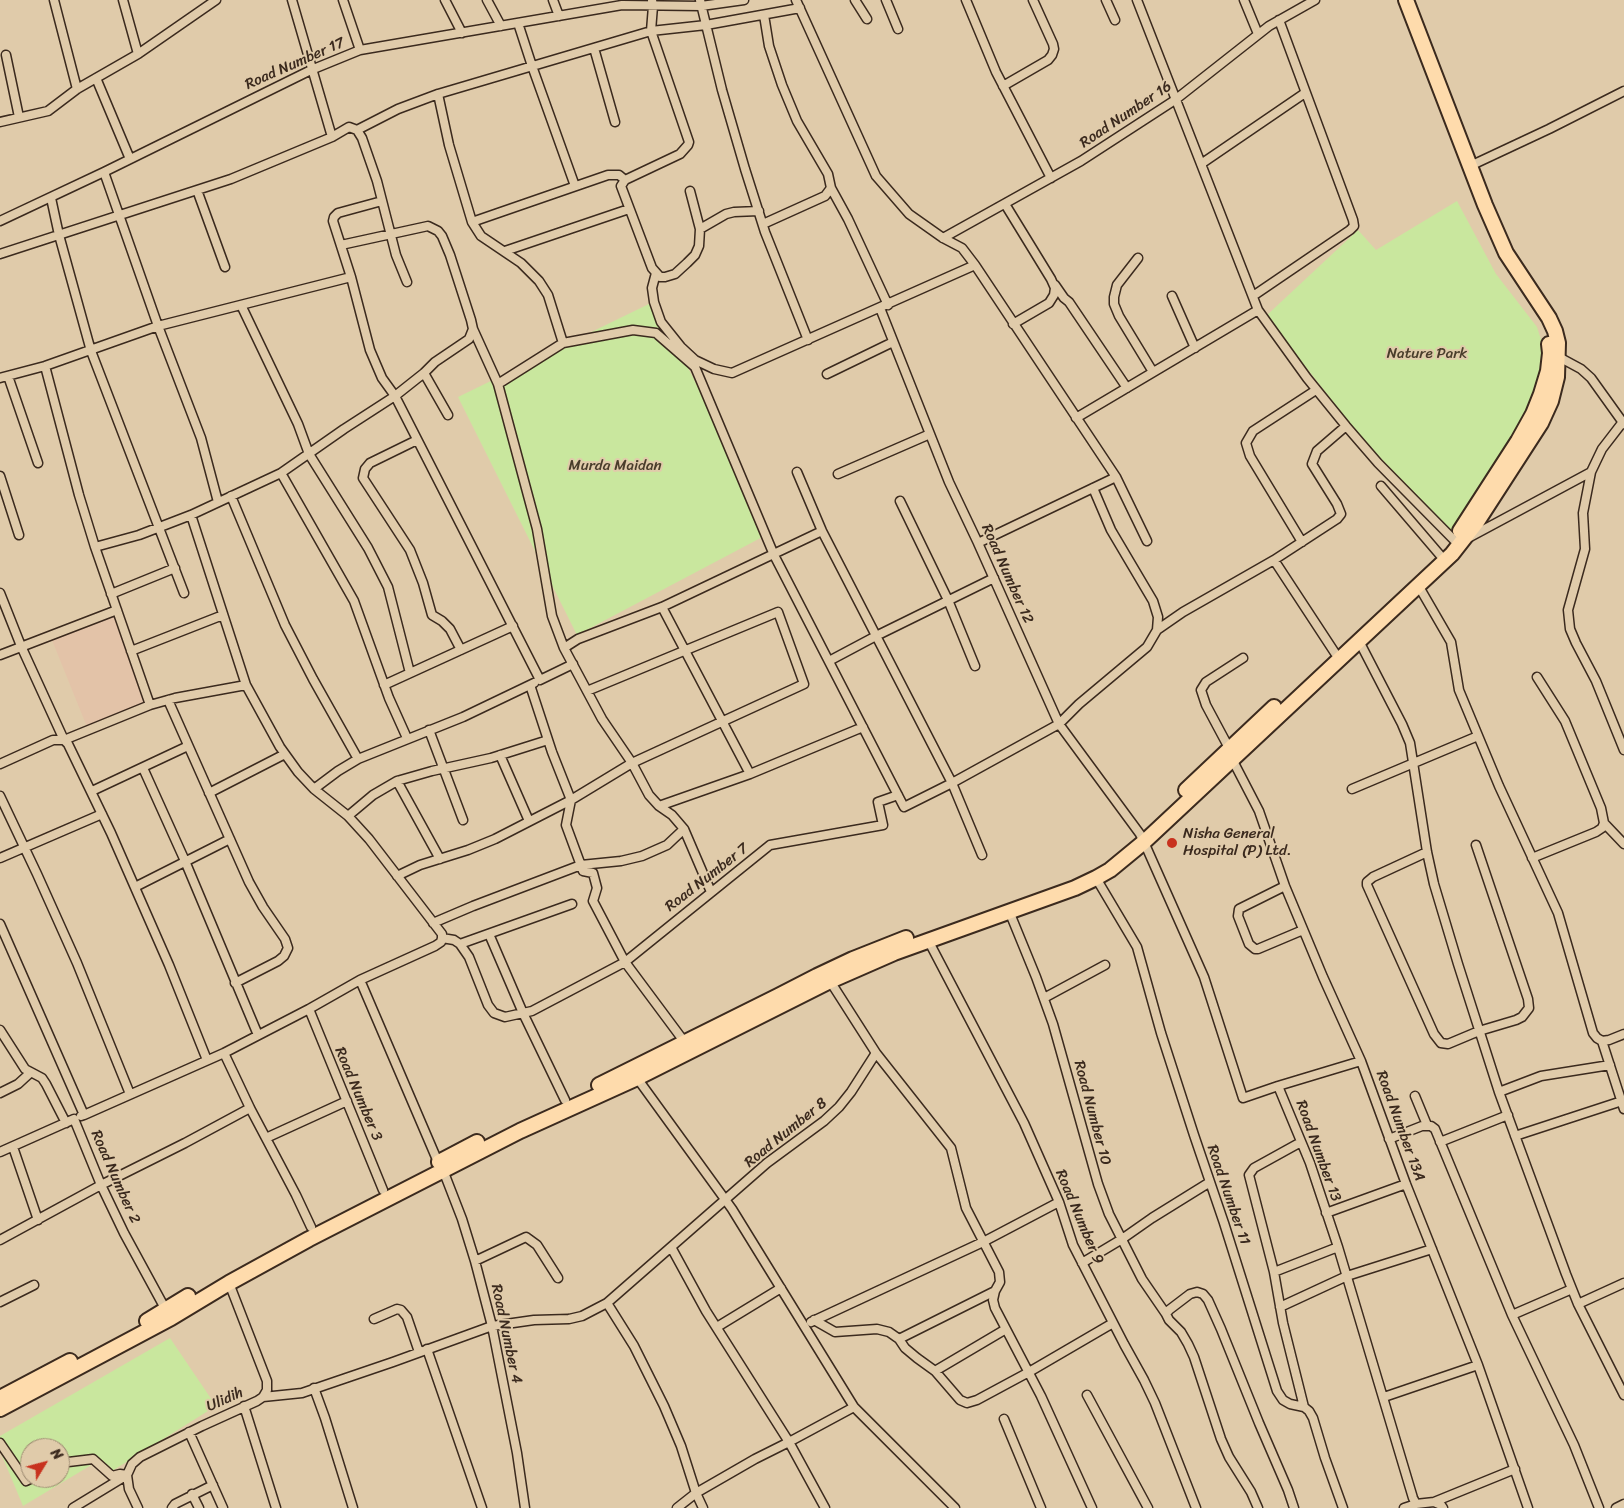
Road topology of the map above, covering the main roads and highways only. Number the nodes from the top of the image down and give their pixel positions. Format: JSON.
{"nodes":[{"id":1,"x":1399,"y":0,"type":"edge"},
{"id":2,"x":1406,"y":0,"type":"edge"},
{"id":3,"x":1554,"y":355,"type":"junction"},
{"id":4,"x":1459,"y":540,"type":"junction"},
{"id":5,"x":1230,"y":754,"type":"junction"},
{"id":6,"x":1142,"y":838,"type":"junction"},
{"id":7,"x":688,"y":1046,"type":"junction"},
{"id":8,"x":440,"y":1166,"type":"junction"},
{"id":9,"x":168,"y":1314,"type":"junction"},
{"id":10,"x":0,"y":1398,"type":"edge"},
{"id":11,"x":0,"y":1409,"type":"edge"}],
"edges":[{"from":1,"to":3,"type":"highway"},
{"from":2,"to":3,"type":"highway"},
{"from":3,"to":4,"type":"highway"},
{"from":4,"to":5,"type":"highway"},
{"from":4,"to":5,"type":"highway"},
{"from":5,"to":6,"type":"highway"},
{"from":6,"to":7,"type":"highway"},
{"from":6,"to":7,"type":"highway"},
{"from":7,"to":8,"type":"highway"},
{"from":7,"to":8,"type":"highway"},
{"from":8,"to":9,"type":"highway"},
{"from":8,"to":9,"type":"highway"},
{"from":9,"to":10,"type":"highway"},
{"from":9,"to":11,"type":"highway"}]}
